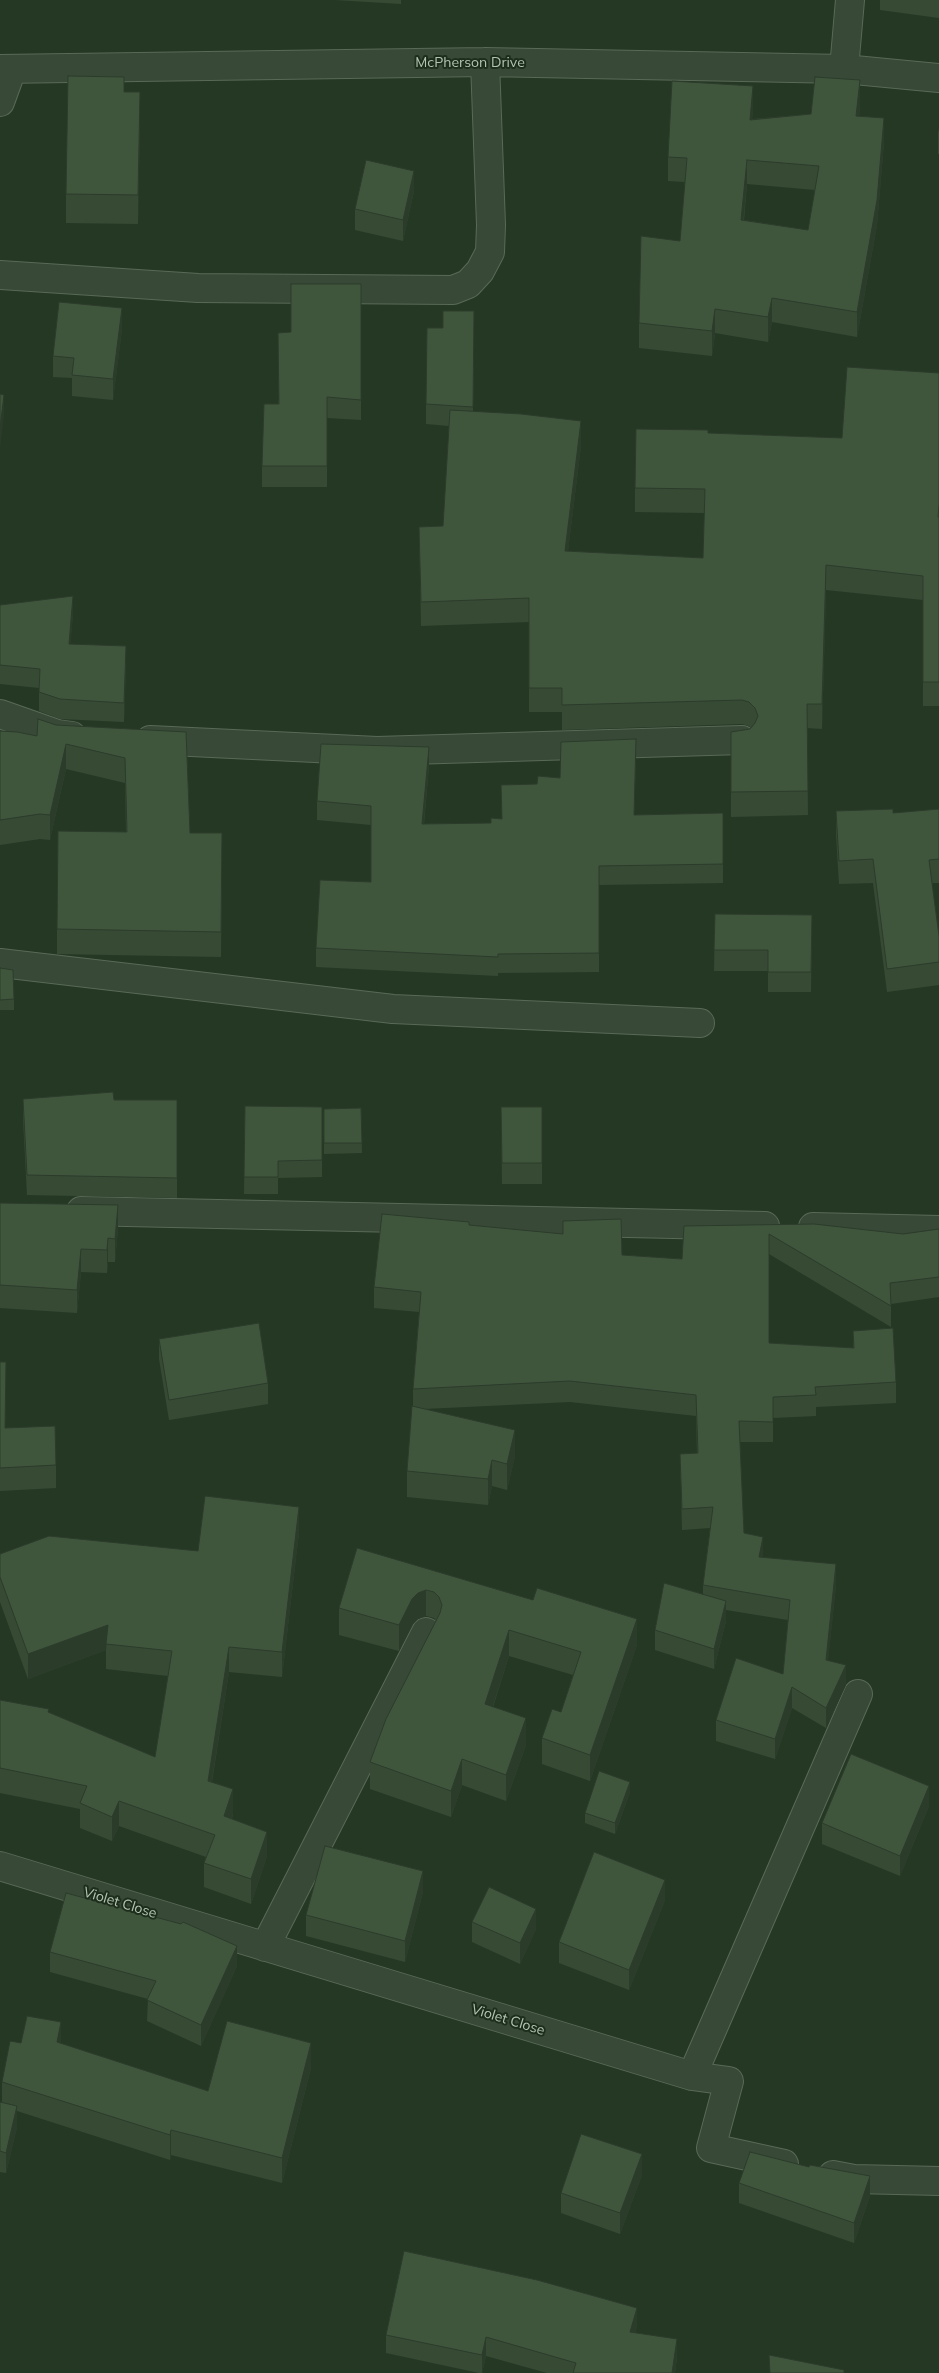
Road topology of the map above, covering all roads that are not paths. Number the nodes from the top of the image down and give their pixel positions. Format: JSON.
{"nodes":[{"id":1,"x":850,"y":0,"type":"edge"},
{"id":2,"x":485,"y":62,"type":"junction"},
{"id":3,"x":6,"y":69,"type":"edge"},
{"id":4,"x":844,"y":69,"type":"junction"},
{"id":5,"x":939,"y":78,"type":"edge"},
{"id":6,"x":0,"y":102,"type":"edge"},
{"id":7,"x":0,"y":275,"type":"edge"},
{"id":8,"x":0,"y":714,"type":"edge"},
{"id":9,"x":94,"y":737,"type":"edge"},
{"id":10,"x":124,"y":739,"type":"edge"},
{"id":11,"x":742,"y":740,"type":"edge"},
{"id":12,"x":0,"y":963,"type":"edge"},
{"id":13,"x":700,"y":1023,"type":"dead end"},
{"id":14,"x":60,"y":1211,"type":"edge"},
{"id":15,"x":939,"y":1230,"type":"edge"},
{"id":16,"x":426,"y":1632,"type":"dead end"},
{"id":17,"x":858,"y":1694,"type":"dead end"},
{"id":18,"x":0,"y":1866,"type":"edge"},
{"id":19,"x":265,"y":1947,"type":"junction"},
{"id":20,"x":692,"y":2076,"type":"junction"},
{"id":21,"x":939,"y":2181,"type":"edge"}],
"edges":[{"from":1,"to":4,"type":"street"},
{"from":2,"to":3,"type":"street","name":"McPherson Drive"},
{"from":2,"to":4,"type":"street","name":"McPherson Drive"},
{"from":2,"to":7,"type":"street"},
{"from":3,"to":6,"type":"street"},
{"from":4,"to":5,"type":"street","name":"McPherson Drive"},
{"from":8,"to":9,"type":"street"},
{"from":10,"to":11,"type":"street"},
{"from":12,"to":13,"type":"street"},
{"from":14,"to":15,"type":"street"},
{"from":16,"to":19,"type":"street"},
{"from":17,"to":20,"type":"street"},
{"from":18,"to":19,"type":"street","name":"Violet Close"},
{"from":19,"to":20,"type":"street","name":"Violet Close"},
{"from":20,"to":21,"type":"street","name":"Violet Close"}]}
